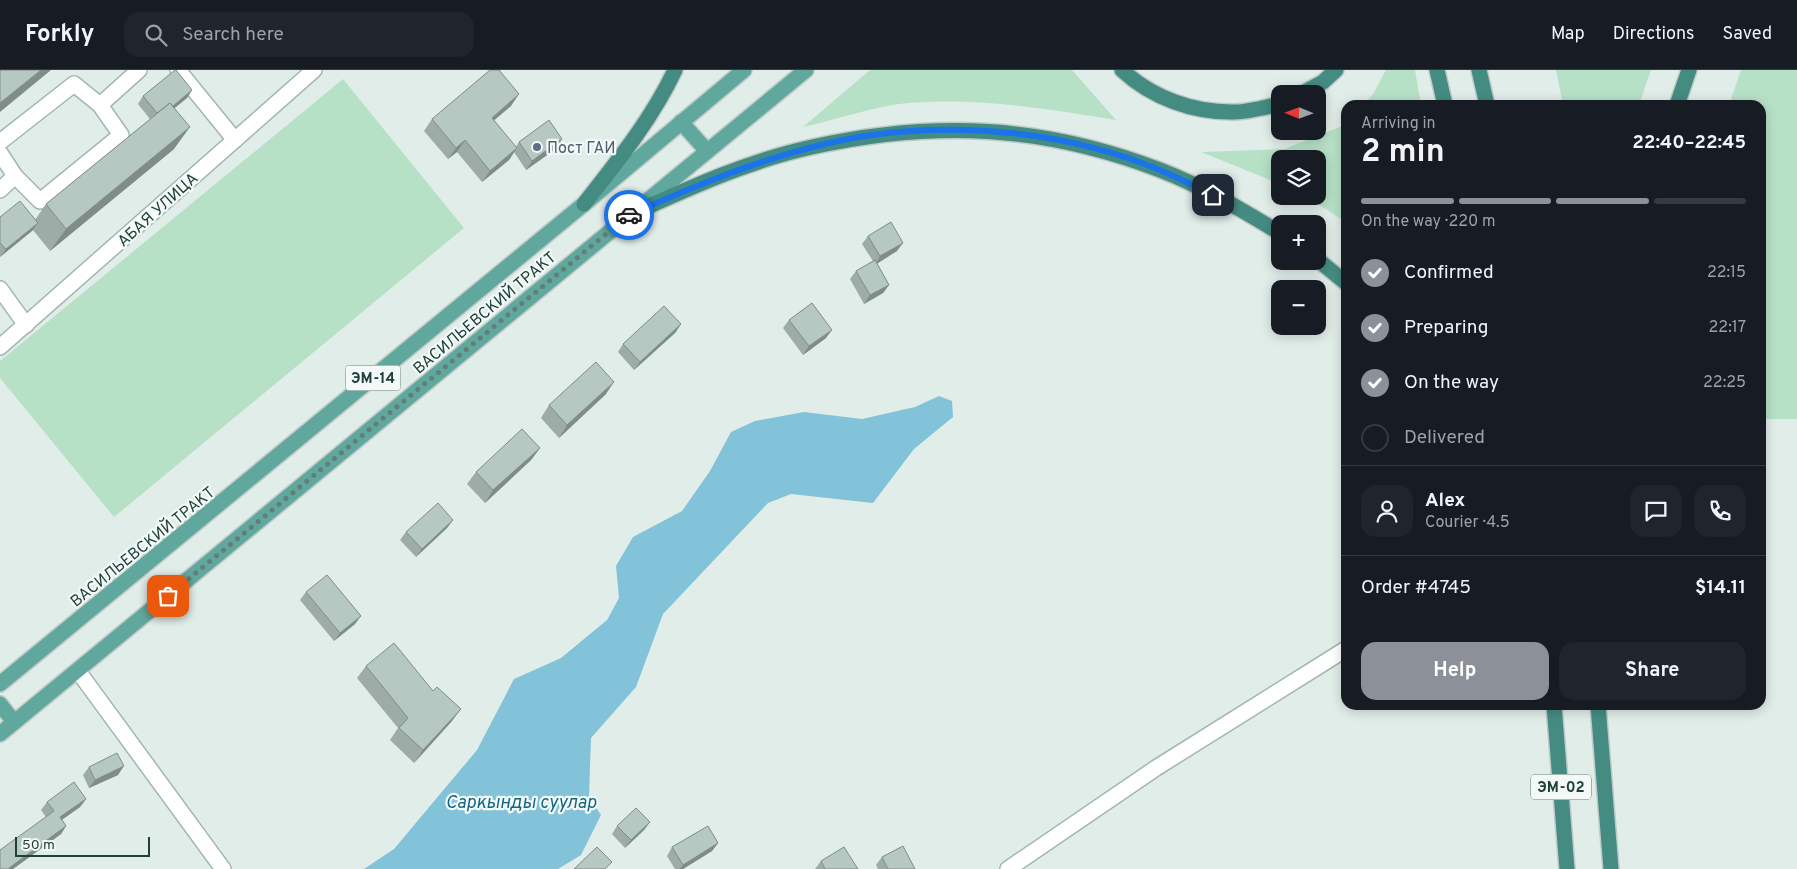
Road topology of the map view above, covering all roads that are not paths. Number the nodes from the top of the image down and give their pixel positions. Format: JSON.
{"nodes":[{"id":1,"x":139,"y":70,"type":"edge"},
{"id":2,"x":178,"y":70,"type":"edge"},
{"id":3,"x":314,"y":70,"type":"edge"},
{"id":4,"x":676,"y":70,"type":"edge"},
{"id":5,"x":744,"y":70,"type":"edge"},
{"id":6,"x":806,"y":70,"type":"edge"},
{"id":7,"x":1122,"y":70,"type":"edge"},
{"id":8,"x":1336,"y":70,"type":"edge"},
{"id":9,"x":1437,"y":70,"type":"edge"},
{"id":10,"x":1479,"y":70,"type":"edge"},
{"id":11,"x":1690,"y":70,"type":"edge"},
{"id":12,"x":1318,"y":85,"type":"edge"},
{"id":13,"x":1444,"y":100,"type":"edge"},
{"id":14,"x":1486,"y":100,"type":"edge"},
{"id":15,"x":1679,"y":100,"type":"edge"},
{"id":16,"x":100,"y":105,"type":"junction"},
{"id":17,"x":1271,"y":106,"type":"edge"},
{"id":18,"x":681,"y":122,"type":"junction"},
{"id":19,"x":235,"y":140,"type":"junction"},
{"id":20,"x":0,"y":142,"type":"edge"},
{"id":21,"x":706,"y":151,"type":"junction"},
{"id":22,"x":0,"y":153,"type":"edge"},
{"id":23,"x":15,"y":176,"type":"junction"},
{"id":24,"x":0,"y":190,"type":"edge"},
{"id":25,"x":584,"y":204,"type":"junction"},
{"id":26,"x":625,"y":217,"type":"junction"},
{"id":27,"x":1271,"y":228,"type":"edge"},
{"id":28,"x":1326,"y":267,"type":"edge"},
{"id":29,"x":1341,"y":279,"type":"edge"},
{"id":30,"x":0,"y":289,"type":"edge"},
{"id":31,"x":26,"y":325,"type":"junction"},
{"id":32,"x":0,"y":347,"type":"edge"},
{"id":33,"x":1341,"y":652,"type":"edge"},
{"id":34,"x":78,"y":671,"type":"junction"},
{"id":35,"x":0,"y":684,"type":"edge"},
{"id":36,"x":0,"y":704,"type":"edge"},
{"id":37,"x":1554,"y":710,"type":"edge"},
{"id":38,"x":1598,"y":710,"type":"edge"},
{"id":39,"x":14,"y":722,"type":"junction"},
{"id":40,"x":0,"y":734,"type":"edge"},
{"id":41,"x":223,"y":869,"type":"edge"},
{"id":42,"x":1008,"y":869,"type":"edge"},
{"id":43,"x":1568,"y":869,"type":"edge"},
{"id":44,"x":1611,"y":869,"type":"edge"}],
"edges":[{"from":1,"to":16,"type":"street"},
{"from":2,"to":19,"type":"street"},
{"from":3,"to":19,"type":"street","name":"АБАЯ УЛИЦА"},
{"from":4,"to":25,"type":"highway"},
{"from":5,"to":18,"type":"main road","name":"ВАСИЛЬЕВСКИЙ ТРАКТ","number":"ЭМ-14"},
{"from":6,"to":21,"type":"main road","name":"ВАСИЛЬЕВСКИЙ ТРАКТ","number":"ЭМ-14"},
{"from":7,"to":17,"type":"highway"},
{"from":8,"to":12,"type":"highway"},
{"from":9,"to":13,"type":"highway"},
{"from":10,"to":14,"type":"highway"},
{"from":11,"to":15,"type":"highway"},
{"from":16,"to":20,"type":"street"},
{"from":16,"to":23,"type":"street"},
{"from":18,"to":21,"type":"main road"},
{"from":18,"to":25,"type":"main road","name":"ВАСИЛЬЕВСКИЙ ТРАКТ","number":"ЭМ-14"},
{"from":19,"to":31,"type":"street","name":"АБАЯ УЛИЦА"},
{"from":21,"to":26,"type":"main road","name":"ВАСИЛЬЕВСКИЙ ТРАКТ","number":"ЭМ-14"},
{"from":22,"to":23,"type":"street"},
{"from":23,"to":24,"type":"street"},
{"from":25,"to":35,"type":"main road","name":"ВАСИЛЬЕВСКИЙ ТРАКТ","number":"ЭМ-14"},
{"from":26,"to":27,"type":"highway"},
{"from":26,"to":34,"type":"main road","name":"ВАСИЛЬЕВСКИЙ ТРАКТ","number":"ЭМ-14"},
{"from":28,"to":29,"type":"highway"},
{"from":30,"to":31,"type":"street"},
{"from":31,"to":32,"type":"street","name":"АБАЯ УЛИЦА"},
{"from":33,"to":42,"type":"street"},
{"from":34,"to":39,"type":"main road","name":"ВАСИЛЬЕВСКИЙ ТРАКТ","number":"ЭМ-14"},
{"from":34,"to":41,"type":"street"},
{"from":36,"to":39,"type":"main road"},
{"from":37,"to":43,"type":"highway","number":"ЭМ-02"},
{"from":38,"to":44,"type":"highway","number":"ЭМ-02"},
{"from":39,"to":40,"type":"main road","name":"ВАСИЛЬЕВСКИЙ ТРАКТ","number":"ЭМ-14"}]}
